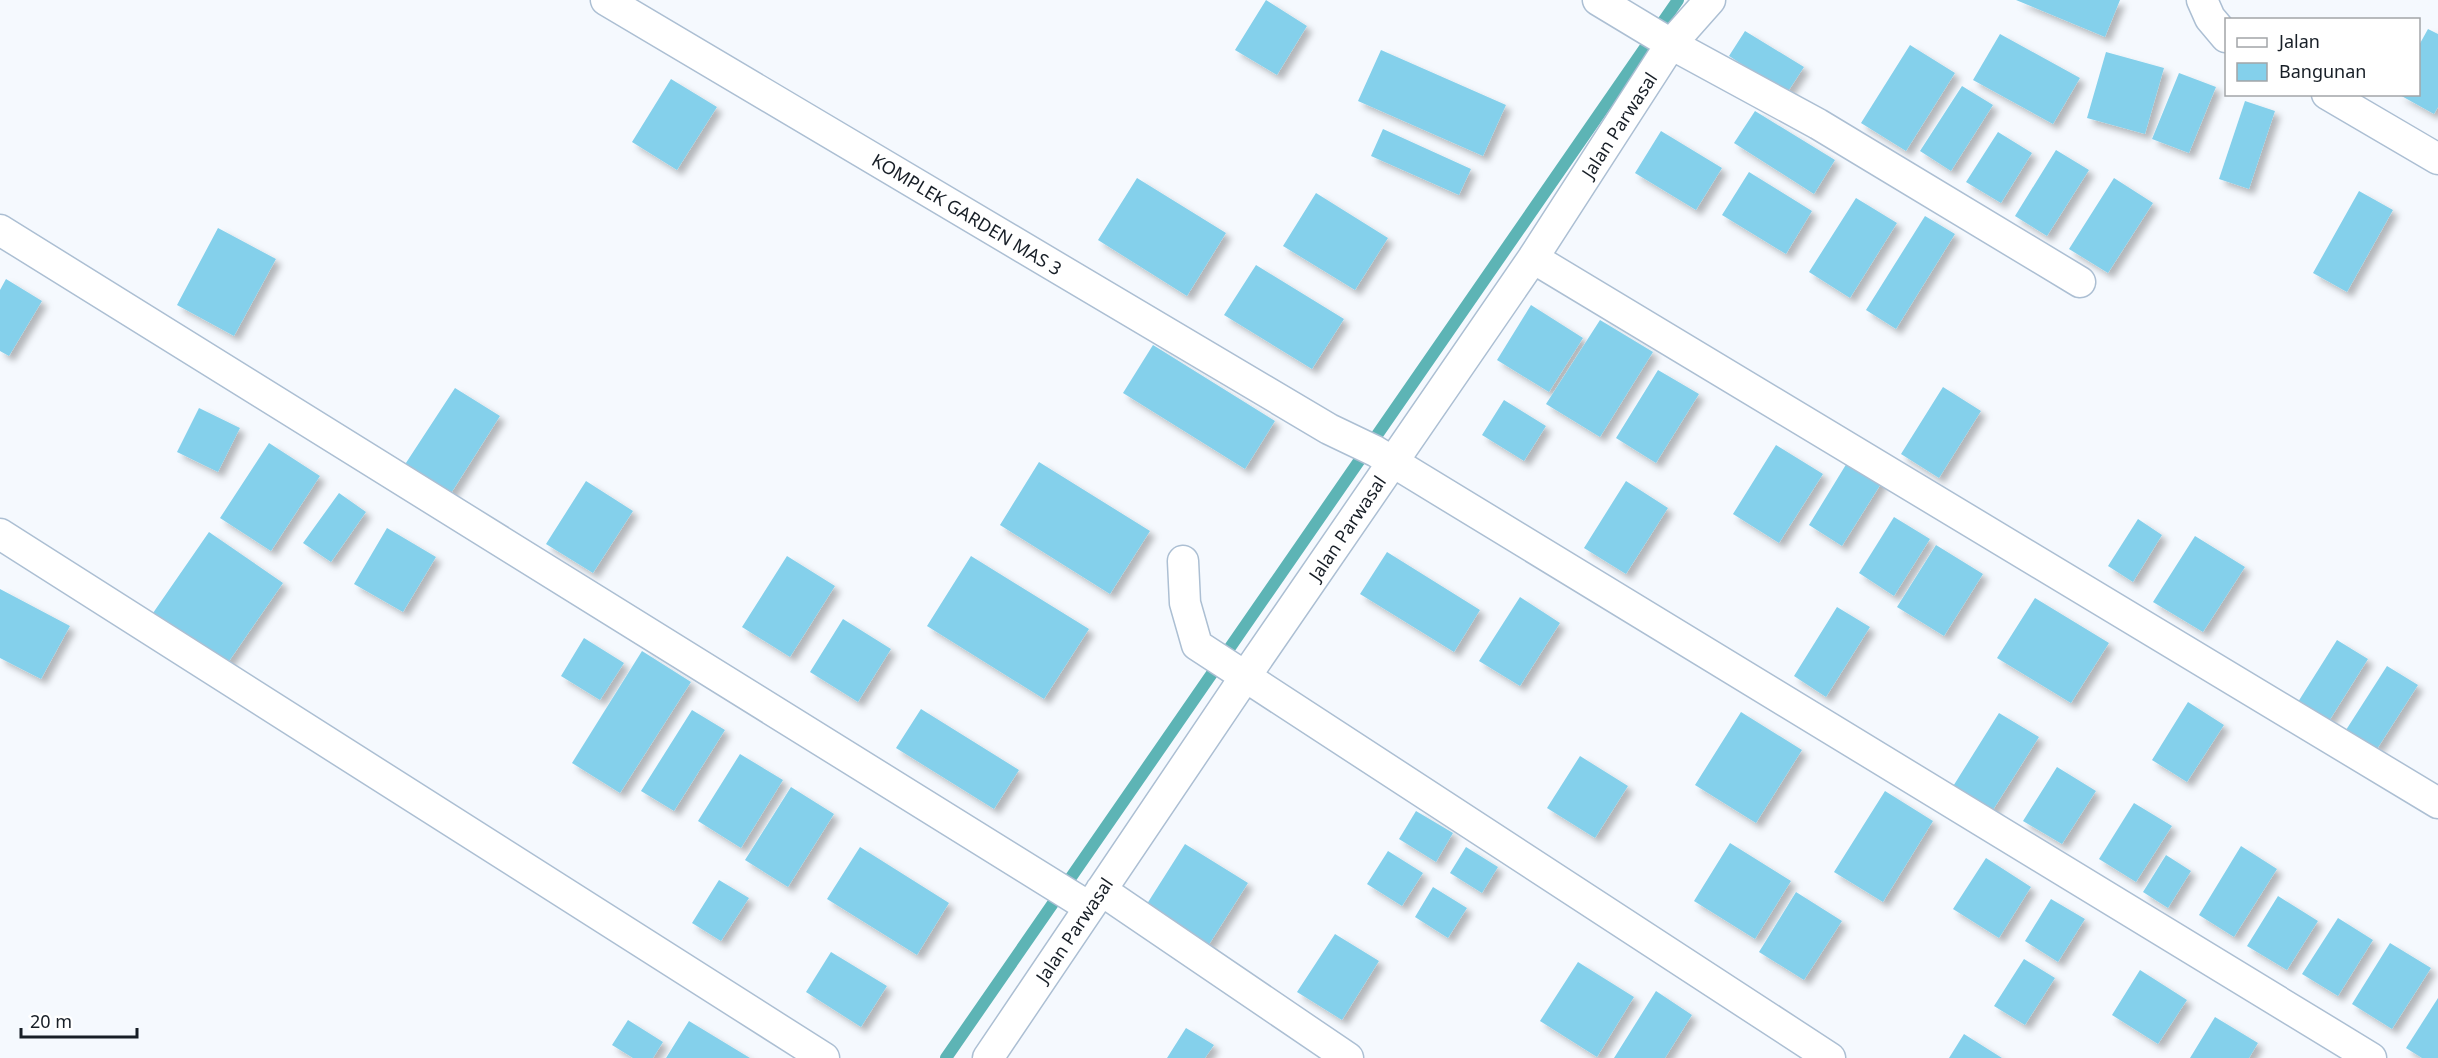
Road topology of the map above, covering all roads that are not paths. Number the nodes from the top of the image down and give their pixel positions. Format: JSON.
{"nodes":[{"id":1,"x":606,"y":0,"type":"edge"},
{"id":2,"x":1710,"y":0,"type":"edge"},
{"id":3,"x":2202,"y":0,"type":"edge"},
{"id":4,"x":1607,"y":5,"type":"edge"},
{"id":5,"x":2225,"y":36,"type":"edge"},
{"id":6,"x":1665,"y":40,"type":"junction"},
{"id":7,"x":2330,"y":96,"type":"edge"},
{"id":8,"x":2438,"y":159,"type":"edge"},
{"id":9,"x":0,"y":230,"type":"edge"},
{"id":10,"x":1533,"y":258,"type":"junction"},
{"id":11,"x":2080,"y":282,"type":"dead end"},
{"id":12,"x":1384,"y":456,"type":"junction"},
{"id":13,"x":0,"y":534,"type":"edge"},
{"id":14,"x":1183,"y":561,"type":"dead end"},
{"id":15,"x":1238,"y":672,"type":"junction"},
{"id":16,"x":2438,"y":803,"type":"edge"},
{"id":17,"x":1095,"y":899,"type":"junction"},
{"id":18,"x":824,"y":1058,"type":"edge"},
{"id":19,"x":988,"y":1058,"type":"edge"},
{"id":20,"x":1348,"y":1058,"type":"edge"},
{"id":21,"x":1830,"y":1058,"type":"edge"},
{"id":22,"x":2371,"y":1058,"type":"edge"}],
"edges":[{"from":1,"to":12,"type":"street","name":"KOMPLEK GARDEN MAS 3"},
{"from":2,"to":6,"type":"street","name":"Jalan Parwasal"},
{"from":3,"to":5,"type":"street"},
{"from":4,"to":6,"type":"street"},
{"from":6,"to":10,"type":"street","name":"Jalan Parwasal"},
{"from":6,"to":11,"type":"street"},
{"from":7,"to":8,"type":"street"},
{"from":9,"to":17,"type":"street"},
{"from":10,"to":12,"type":"street","name":"Jalan Parwasal"},
{"from":10,"to":16,"type":"street"},
{"from":12,"to":15,"type":"street","name":"Jalan Parwasal"},
{"from":12,"to":22,"type":"street","name":"KOMPLEK GARDEN MAS 3"},
{"from":13,"to":18,"type":"street"},
{"from":14,"to":15,"type":"street"},
{"from":15,"to":17,"type":"street","name":"Jalan Parwasal"},
{"from":15,"to":21,"type":"street"},
{"from":17,"to":19,"type":"street","name":"Jalan Parwasal"},
{"from":17,"to":20,"type":"street"}]}
